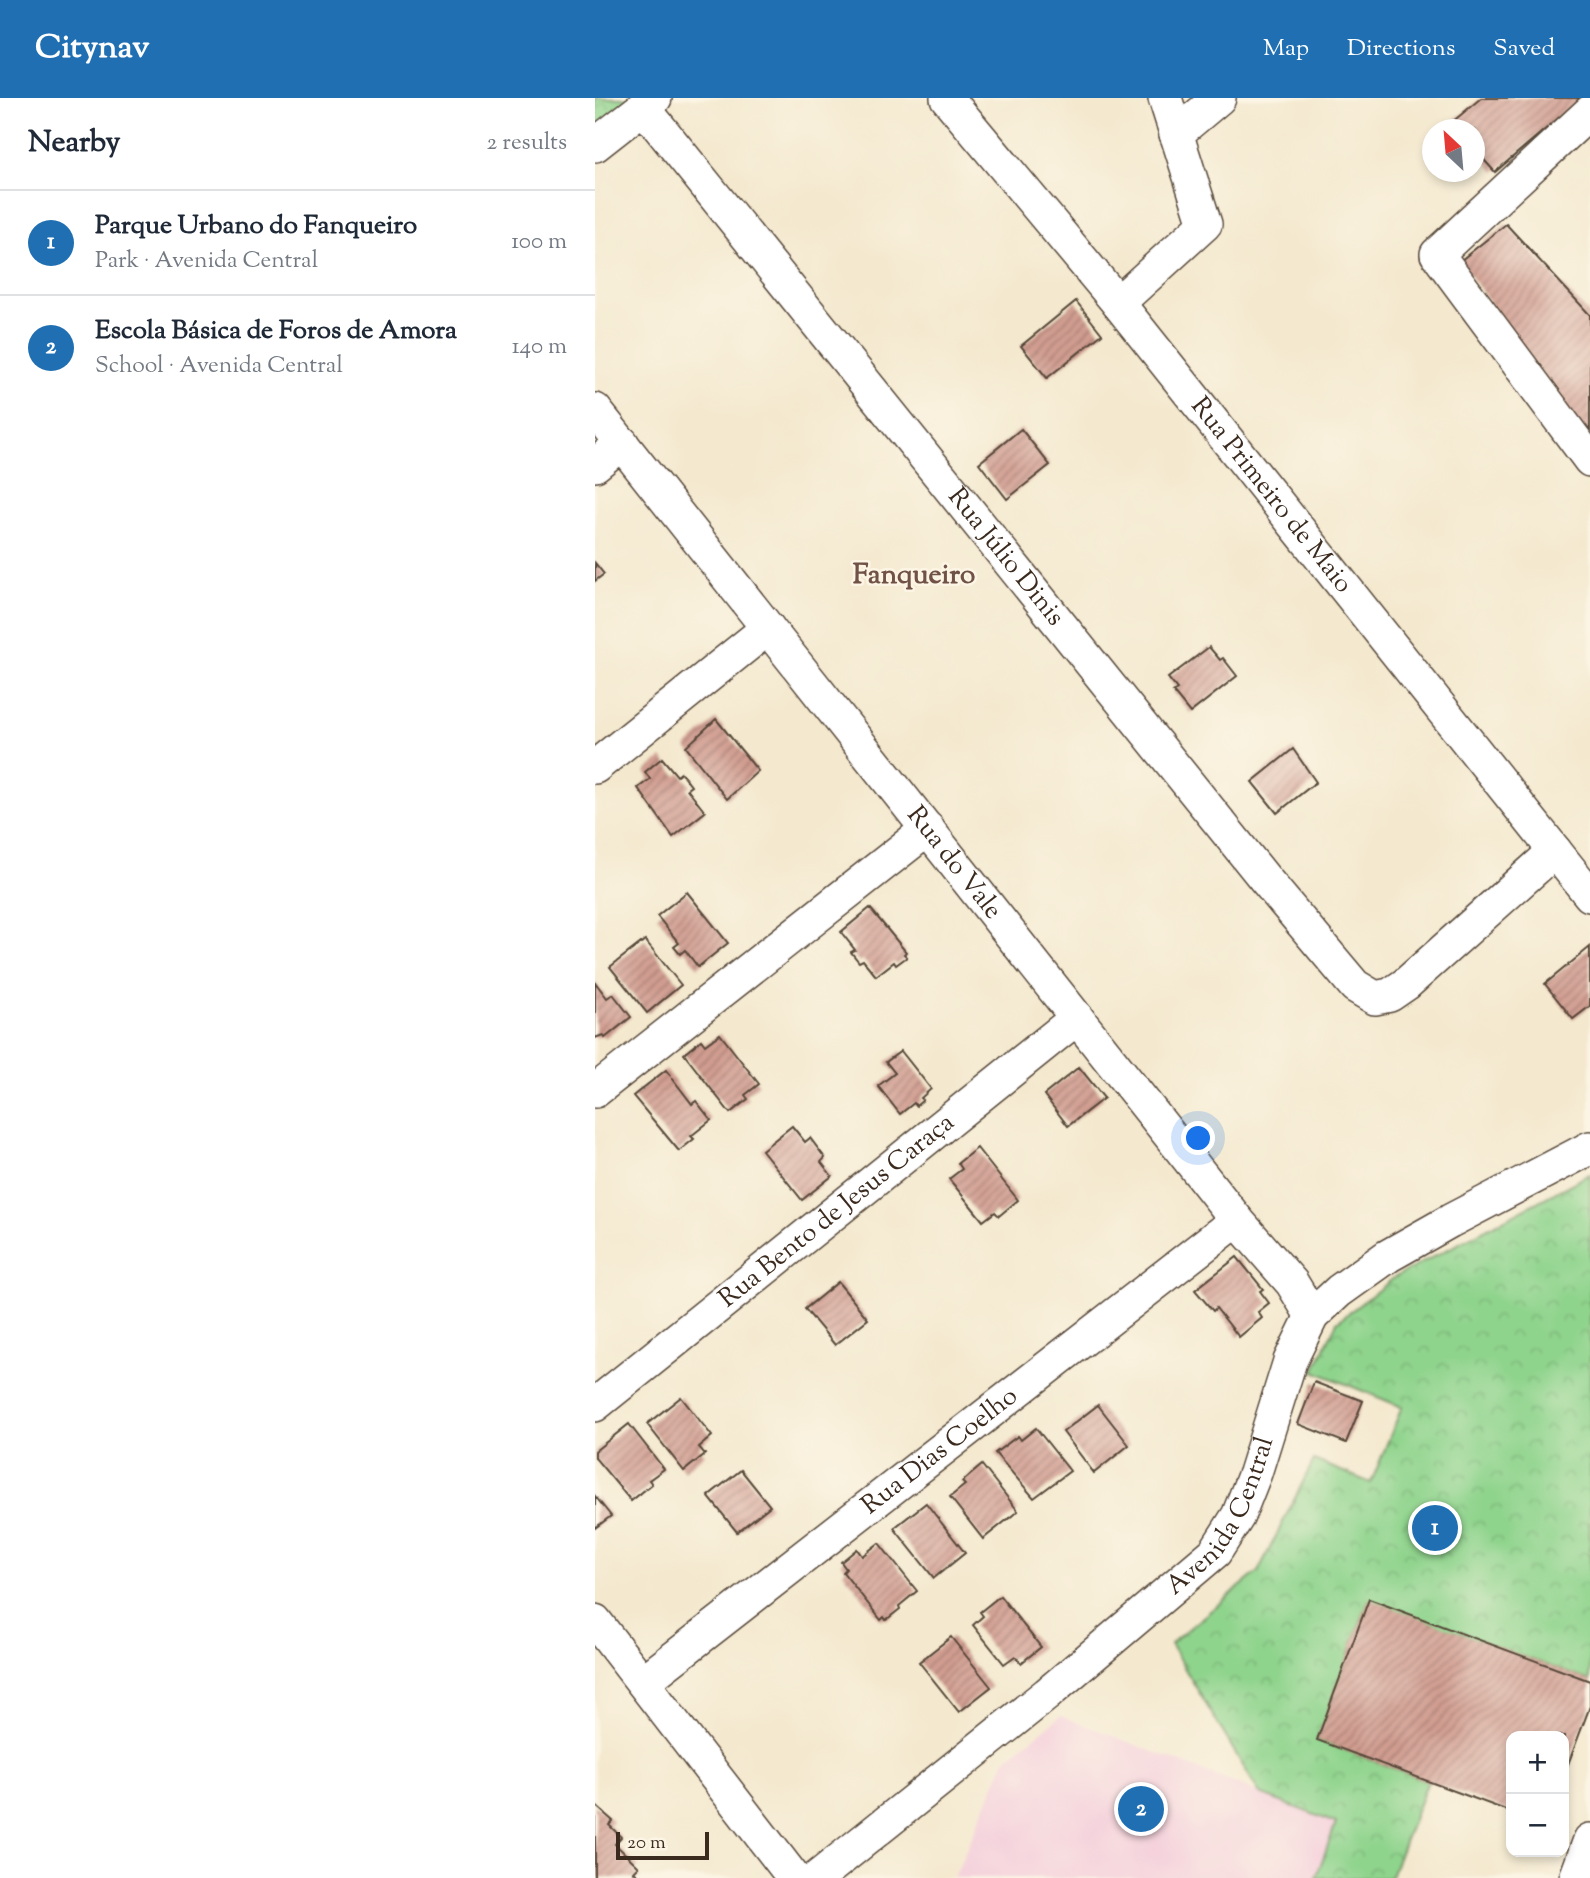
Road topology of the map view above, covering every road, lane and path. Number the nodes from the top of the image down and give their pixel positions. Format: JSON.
{"nodes":[{"id":1,"x":947,"y":98,"type":"edge"},
{"id":2,"x":1165,"y":98,"type":"edge"},
{"id":3,"x":1219,"y":98,"type":"edge"},
{"id":4,"x":649,"y":103,"type":"edge"},
{"id":5,"x":1590,"y":112,"type":"edge"},
{"id":6,"x":1176,"y":134,"type":"junction"},
{"id":7,"x":595,"y":145,"type":"edge"},
{"id":8,"x":1118,"y":303,"type":"junction"},
{"id":9,"x":595,"y":410,"type":"edge"},
{"id":10,"x":622,"y":443,"type":"junction"},
{"id":11,"x":1590,"y":460,"type":"edge"},
{"id":12,"x":595,"y":465,"type":"edge"},
{"id":13,"x":768,"y":628,"type":"junction"},
{"id":14,"x":595,"y":767,"type":"edge"},
{"id":15,"x":928,"y":829,"type":"junction"},
{"id":16,"x":1555,"y":851,"type":"junction"},
{"id":17,"x":1590,"y":895,"type":"edge"},
{"id":18,"x":1077,"y":1018,"type":"junction"},
{"id":19,"x":595,"y":1091,"type":"edge"},
{"id":20,"x":1590,"y":1148,"type":"edge"},
{"id":21,"x":1237,"y":1220,"type":"junction"},
{"id":22,"x":1313,"y":1316,"type":"junction"},
{"id":23,"x":595,"y":1405,"type":"edge"},
{"id":24,"x":595,"y":1621,"type":"edge"},
{"id":25,"x":643,"y":1682,"type":"junction"},
{"id":26,"x":1590,"y":1840,"type":"edge"},
{"id":27,"x":794,"y":1878,"type":"edge"},
{"id":28,"x":817,"y":1878,"type":"edge"},
{"id":29,"x":1576,"y":1878,"type":"edge"}],
"edges":[{"from":1,"to":8,"type":"street","name":"Rua Primeiro de Maio"},
{"from":2,"to":6,"type":"street"},
{"from":3,"to":6,"type":"street"},
{"from":4,"to":7,"type":"street"},
{"from":4,"to":16,"type":"street","name":"Rua Júlio Dinis"},
{"from":5,"to":11,"type":"street"},
{"from":6,"to":8,"type":"street"},
{"from":8,"to":16,"type":"street","name":"Rua Primeiro de Maio"},
{"from":9,"to":10,"type":"street","name":"Rua do Vale"},
{"from":10,"to":12,"type":"street"},
{"from":10,"to":13,"type":"street","name":"Rua do Vale"},
{"from":13,"to":14,"type":"street"},
{"from":13,"to":15,"type":"street","name":"Rua do Vale"},
{"from":15,"to":18,"type":"street","name":"Rua do Vale"},
{"from":15,"to":19,"type":"street"},
{"from":16,"to":17,"type":"street","name":"Rua Primeiro de Maio"},
{"from":18,"to":21,"type":"street","name":"Rua do Vale"},
{"from":18,"to":23,"type":"street","name":"Rua Bento de Jesus Caraça"},
{"from":20,"to":22,"type":"street","name":"Avenida Central"},
{"from":21,"to":22,"type":"street","name":"Rua do Vale"},
{"from":21,"to":25,"type":"street","name":"Rua Dias Coelho"},
{"from":22,"to":28,"type":"street","name":"Avenida Central"},
{"from":24,"to":25,"type":"street"},
{"from":25,"to":27,"type":"street"},
{"from":26,"to":29,"type":"street"}]}
